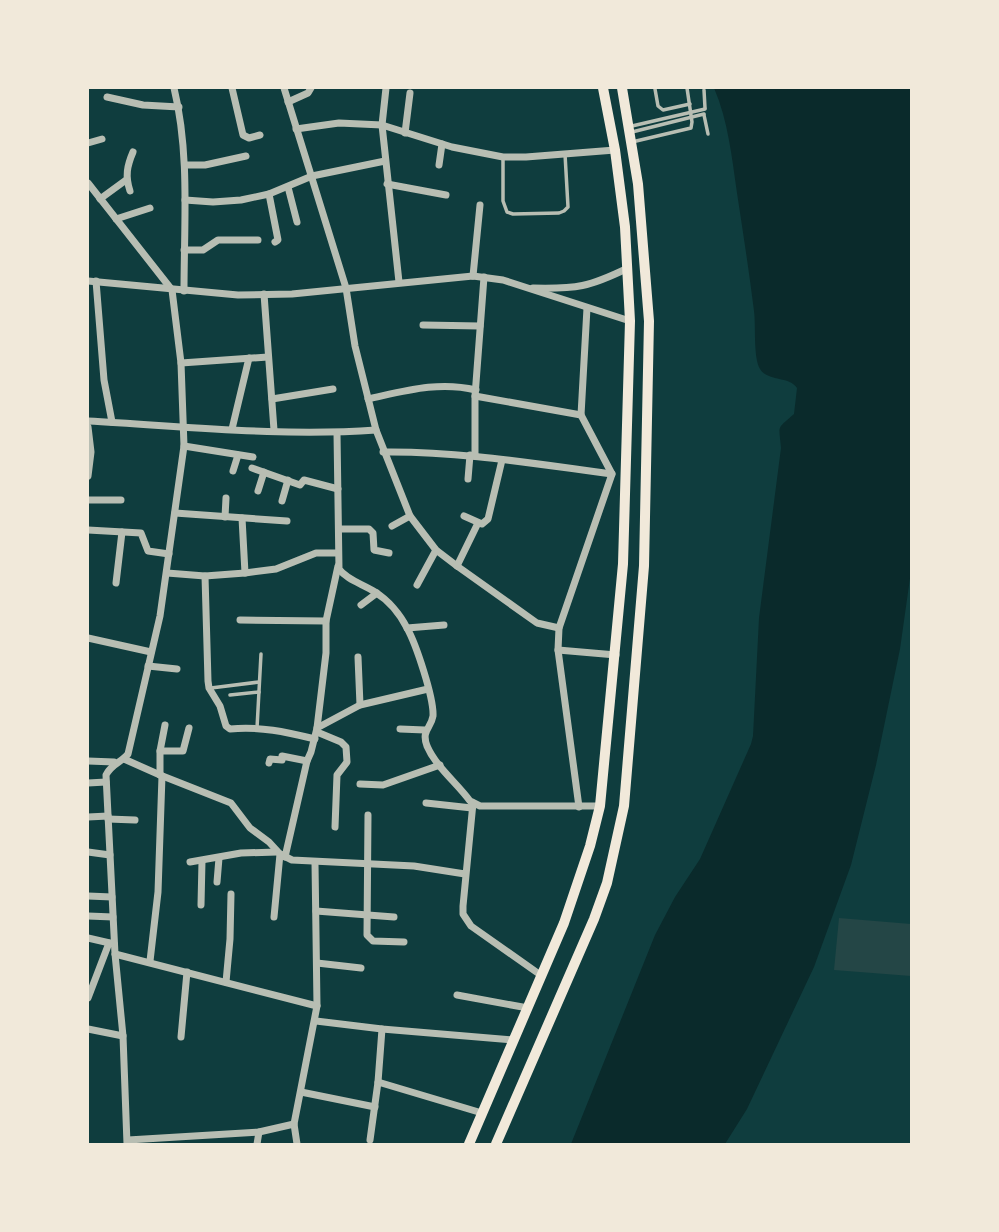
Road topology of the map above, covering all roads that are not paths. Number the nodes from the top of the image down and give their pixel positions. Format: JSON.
{"nodes":[{"id":1,"x":174,"y":88,"type":"edge"},
{"id":2,"x":232,"y":88,"type":"edge"},
{"id":3,"x":284,"y":88,"type":"edge"},
{"id":4,"x":310,"y":88,"type":"edge"},
{"id":5,"x":386,"y":88,"type":"edge"},
{"id":6,"x":603,"y":88,"type":"edge"},
{"id":7,"x":622,"y":88,"type":"edge"},
{"id":8,"x":687,"y":88,"type":"edge"},
{"id":9,"x":655,"y":89,"type":"edge"},
{"id":10,"x":704,"y":90,"type":"dead end"},
{"id":11,"x":410,"y":93,"type":"dead end"},
{"id":12,"x":107,"y":97,"type":"dead end"},
{"id":13,"x":288,"y":102,"type":"junction"},
{"id":14,"x":690,"y":106,"type":"junction"},
{"id":15,"x":179,"y":107,"type":"junction"},
{"id":16,"x":705,"y":109,"type":"junction"},
{"id":17,"x":704,"y":114,"type":"junction"},
{"id":18,"x":382,"y":125,"type":"junction"},
{"id":19,"x":296,"y":129,"type":"junction"},
{"id":20,"x":405,"y":133,"type":"junction"},
{"id":21,"x":630,"y":134,"type":"junction"},
{"id":22,"x":708,"y":134,"type":"dead end"},
{"id":23,"x":260,"y":135,"type":"dead end"},
{"id":24,"x":102,"y":139,"type":"dead end"},
{"id":25,"x":88,"y":143,"type":"edge"},
{"id":26,"x":442,"y":144,"type":"junction"},
{"id":27,"x":615,"y":150,"type":"junction"},
{"id":28,"x":133,"y":152,"type":"dead end"},
{"id":29,"x":565,"y":154,"type":"junction"},
{"id":30,"x":246,"y":156,"type":"dead end"},
{"id":31,"x":503,"y":157,"type":"junction"},
{"id":32,"x":385,"y":161,"type":"junction"},
{"id":33,"x":439,"y":165,"type":"dead end"},
{"id":34,"x":185,"y":166,"type":"junction"},
{"id":35,"x":312,"y":177,"type":"junction"},
{"id":36,"x":126,"y":180,"type":"junction"},
{"id":37,"x":88,"y":183,"type":"edge"},
{"id":38,"x":387,"y":184,"type":"junction"},
{"id":39,"x":288,"y":187,"type":"junction"},
{"id":40,"x":130,"y":191,"type":"dead end"},
{"id":41,"x":269,"y":194,"type":"junction"},
{"id":42,"x":446,"y":195,"type":"dead end"},
{"id":43,"x":100,"y":199,"type":"junction"},
{"id":44,"x":185,"y":200,"type":"junction"},
{"id":45,"x":480,"y":205,"type":"dead end"},
{"id":46,"x":150,"y":208,"type":"dead end"},
{"id":47,"x":116,"y":219,"type":"junction"},
{"id":48,"x":298,"y":222,"type":"dead end"},
{"id":49,"x":258,"y":240,"type":"dead end"},
{"id":50,"x":275,"y":242,"type":"dead end"},
{"id":51,"x":184,"y":250,"type":"junction"},
{"id":52,"x":628,"y":268,"type":"junction"},
{"id":53,"x":473,"y":276,"type":"junction"},
{"id":54,"x":484,"y":277,"type":"junction"},
{"id":55,"x":92,"y":281,"type":"edge"},
{"id":56,"x":399,"y":282,"type":"junction"},
{"id":57,"x":346,"y":288,"type":"junction"},
{"id":58,"x":526,"y":288,"type":"junction"},
{"id":59,"x":172,"y":290,"type":"junction"},
{"id":60,"x":184,"y":291,"type":"junction"},
{"id":61,"x":264,"y":294,"type":"junction"},
{"id":62,"x":587,"y":308,"type":"junction"},
{"id":63,"x":99,"y":316,"type":"junction"},
{"id":64,"x":88,"y":317,"type":"edge"},
{"id":65,"x":630,"y":320,"type":"junction"},
{"id":66,"x":423,"y":325,"type":"dead end"},
{"id":67,"x":480,"y":326,"type":"junction"},
{"id":68,"x":268,"y":357,"type":"junction"},
{"id":69,"x":249,"y":358,"type":"junction"},
{"id":70,"x":181,"y":363,"type":"junction"},
{"id":71,"x":333,"y":389,"type":"dead end"},
{"id":72,"x":475,"y":393,"type":"junction"},
{"id":73,"x":272,"y":399,"type":"junction"},
{"id":74,"x":368,"y":399,"type":"junction"},
{"id":75,"x":581,"y":415,"type":"junction"},
{"id":76,"x":88,"y":421,"type":"edge"},
{"id":77,"x":112,"y":422,"type":"junction"},
{"id":78,"x":88,"y":427,"type":"edge"},
{"id":79,"x":185,"y":428,"type":"junction"},
{"id":80,"x":232,"y":429,"type":"junction"},
{"id":81,"x":274,"y":430,"type":"junction"},
{"id":82,"x":376,"y":430,"type":"junction"},
{"id":83,"x":337,"y":433,"type":"junction"},
{"id":84,"x":184,"y":446,"type":"junction"},
{"id":85,"x":383,"y":452,"type":"junction"},
{"id":86,"x":237,"y":455,"type":"junction"},
{"id":87,"x":472,"y":455,"type":"junction"},
{"id":88,"x":253,"y":457,"type":"dead end"},
{"id":89,"x":502,"y":460,"type":"junction"},
{"id":90,"x":252,"y":468,"type":"dead end"},
{"id":91,"x":233,"y":471,"type":"dead end"},
{"id":92,"x":264,"y":472,"type":"junction"},
{"id":93,"x":612,"y":474,"type":"junction"},
{"id":94,"x":88,"y":476,"type":"edge"},
{"id":95,"x":468,"y":479,"type":"dead end"},
{"id":96,"x":288,"y":480,"type":"junction"},
{"id":97,"x":338,"y":489,"type":"junction"},
{"id":98,"x":258,"y":491,"type":"dead end"},
{"id":99,"x":226,"y":498,"type":"dead end"},
{"id":100,"x":88,"y":500,"type":"edge"},
{"id":101,"x":121,"y":500,"type":"dead end"},
{"id":102,"x":282,"y":501,"type":"dead end"},
{"id":103,"x":175,"y":513,"type":"junction"},
{"id":104,"x":410,"y":516,"type":"junction"},
{"id":105,"x":464,"y":516,"type":"dead end"},
{"id":106,"x":225,"y":517,"type":"junction"},
{"id":107,"x":242,"y":518,"type":"junction"},
{"id":108,"x":287,"y":521,"type":"dead end"},
{"id":109,"x":478,"y":523,"type":"junction"},
{"id":110,"x":392,"y":526,"type":"dead end"},
{"id":111,"x":339,"y":529,"type":"junction"},
{"id":112,"x":88,"y":530,"type":"edge"},
{"id":113,"x":122,"y":532,"type":"junction"},
{"id":114,"x":436,"y":550,"type":"junction"},
{"id":115,"x":338,"y":553,"type":"junction"},
{"id":116,"x":389,"y":553,"type":"dead end"},
{"id":117,"x":169,"y":554,"type":"junction"},
{"id":118,"x":338,"y":566,"type":"junction"},
{"id":119,"x":457,"y":566,"type":"junction"},
{"id":120,"x":167,"y":573,"type":"junction"},
{"id":121,"x":245,"y":573,"type":"junction"},
{"id":122,"x":205,"y":576,"type":"junction"},
{"id":123,"x":116,"y":583,"type":"dead end"},
{"id":124,"x":417,"y":585,"type":"dead end"},
{"id":125,"x":377,"y":593,"type":"junction"},
{"id":126,"x":361,"y":605,"type":"dead end"},
{"id":127,"x":240,"y":620,"type":"dead end"},
{"id":128,"x":326,"y":621,"type":"junction"},
{"id":129,"x":444,"y":625,"type":"dead end"},
{"id":130,"x":407,"y":628,"type":"junction"},
{"id":131,"x":559,"y":628,"type":"junction"},
{"id":132,"x":88,"y":638,"type":"edge"},
{"id":133,"x":558,"y":650,"type":"junction"},
{"id":134,"x":151,"y":652,"type":"junction"},
{"id":135,"x":261,"y":654,"type":"dead end"},
{"id":136,"x":616,"y":655,"type":"junction"},
{"id":137,"x":358,"y":657,"type":"dead end"},
{"id":138,"x":148,"y":666,"type":"junction"},
{"id":139,"x":177,"y":669,"type":"dead end"},
{"id":140,"x":260,"y":682,"type":"junction"},
{"id":141,"x":209,"y":688,"type":"junction"},
{"id":142,"x":428,"y":689,"type":"junction"},
{"id":143,"x":259,"y":692,"type":"junction"},
{"id":144,"x":230,"y":695,"type":"dead end"},
{"id":145,"x":360,"y":705,"type":"junction"},
{"id":146,"x":166,"y":725,"type":"dead end"},
{"id":147,"x":189,"y":728,"type":"dead end"},
{"id":148,"x":257,"y":728,"type":"junction"},
{"id":149,"x":400,"y":730,"type":"dead end"},
{"id":150,"x":425,"y":730,"type":"junction"},
{"id":151,"x":316,"y":733,"type":"junction"},
{"id":152,"x":160,"y":751,"type":"junction"},
{"id":153,"x":124,"y":759,"type":"junction"},
{"id":154,"x":88,"y":761,"type":"edge"},
{"id":155,"x":307,"y":761,"type":"junction"},
{"id":156,"x":114,"y":762,"type":"junction"},
{"id":157,"x":269,"y":763,"type":"dead end"},
{"id":158,"x":440,"y":765,"type":"junction"},
{"id":159,"x":161,"y":776,"type":"junction"},
{"id":160,"x":106,"y":782,"type":"junction"},
{"id":161,"x":88,"y":783,"type":"edge"},
{"id":162,"x":360,"y":785,"type":"dead end"},
{"id":163,"x":426,"y":803,"type":"dead end"},
{"id":164,"x":473,"y":805,"type":"junction"},
{"id":165,"x":600,"y":806,"type":"junction"},
{"id":166,"x":579,"y":807,"type":"junction"},
{"id":167,"x":368,"y":815,"type":"dead end"},
{"id":168,"x":88,"y":817,"type":"edge"},
{"id":169,"x":108,"y":818,"type":"junction"},
{"id":170,"x":135,"y":820,"type":"dead end"},
{"id":171,"x":335,"y":827,"type":"dead end"},
{"id":172,"x":88,"y":852,"type":"edge"},
{"id":173,"x":280,"y":854,"type":"junction"},
{"id":174,"x":110,"y":855,"type":"junction"},
{"id":175,"x":219,"y":858,"type":"junction"},
{"id":176,"x":202,"y":861,"type":"junction"},
{"id":177,"x":190,"y":862,"type":"dead end"},
{"id":178,"x":315,"y":863,"type":"junction"},
{"id":179,"x":366,"y":864,"type":"junction"},
{"id":180,"x":465,"y":873,"type":"junction"},
{"id":181,"x":217,"y":882,"type":"dead end"},
{"id":182,"x":231,"y":894,"type":"dead end"},
{"id":183,"x":88,"y":897,"type":"edge"},
{"id":184,"x":112,"y":897,"type":"junction"},
{"id":185,"x":201,"y":905,"type":"dead end"},
{"id":186,"x":316,"y":911,"type":"junction"},
{"id":187,"x":367,"y":915,"type":"junction"},
{"id":188,"x":88,"y":916,"type":"edge"},
{"id":189,"x":113,"y":917,"type":"junction"},
{"id":190,"x":394,"y":917,"type":"dead end"},
{"id":191,"x":274,"y":918,"type":"dead end"},
{"id":192,"x":88,"y":938,"type":"edge"},
{"id":193,"x":404,"y":942,"type":"dead end"},
{"id":194,"x":112,"y":944,"type":"junction"},
{"id":195,"x":115,"y":954,"type":"junction"},
{"id":196,"x":150,"y":961,"type":"junction"},
{"id":197,"x":317,"y":963,"type":"junction"},
{"id":198,"x":361,"y":968,"type":"dead end"},
{"id":199,"x":88,"y":972,"type":"edge"},
{"id":200,"x":187,"y":972,"type":"junction"},
{"id":201,"x":97,"y":975,"type":"junction"},
{"id":202,"x":542,"y":976,"type":"junction"},
{"id":203,"x":226,"y":982,"type":"junction"},
{"id":204,"x":457,"y":995,"type":"dead end"},
{"id":205,"x":88,"y":998,"type":"edge"},
{"id":206,"x":317,"y":1006,"type":"junction"},
{"id":207,"x":528,"y":1007,"type":"junction"},
{"id":208,"x":316,"y":1021,"type":"junction"},
{"id":209,"x":88,"y":1029,"type":"edge"},
{"id":210,"x":382,"y":1029,"type":"junction"},
{"id":211,"x":123,"y":1036,"type":"junction"},
{"id":212,"x":181,"y":1037,"type":"dead end"},
{"id":213,"x":514,"y":1040,"type":"junction"},
{"id":214,"x":378,"y":1082,"type":"junction"},
{"id":215,"x":301,"y":1092,"type":"junction"},
{"id":216,"x":375,"y":1107,"type":"junction"},
{"id":217,"x":482,"y":1113,"type":"junction"},
{"id":218,"x":294,"y":1124,"type":"junction"},
{"id":219,"x":259,"y":1132,"type":"junction"},
{"id":220,"x":370,"y":1140,"type":"dead end"},
{"id":221,"x":128,"y":1142,"type":"edge"},
{"id":222,"x":257,"y":1144,"type":"edge"},
{"id":223,"x":297,"y":1144,"type":"edge"},
{"id":224,"x":469,"y":1144,"type":"edge"},
{"id":225,"x":496,"y":1144,"type":"edge"}],
"edges":[{"from":1,"to":15,"type":"street"},
{"from":2,"to":23,"type":"street"},
{"from":3,"to":13,"type":"street"},
{"from":4,"to":13,"type":"street"},
{"from":5,"to":18,"type":"street"},
{"from":6,"to":27,"type":"main road"},
{"from":7,"to":21,"type":"main road"},
{"from":8,"to":14,"type":"lane"},
{"from":9,"to":14,"type":"lane"},
{"from":10,"to":16,"type":"lane"},
{"from":11,"to":20,"type":"street"},
{"from":12,"to":15,"type":"street"},
{"from":13,"to":19,"type":"street"},
{"from":14,"to":21,"type":"lane"},
{"from":15,"to":34,"type":"street"},
{"from":16,"to":17,"type":"lane"},
{"from":16,"to":21,"type":"lane"},
{"from":17,"to":21,"type":"lane"},
{"from":17,"to":22,"type":"lane"},
{"from":18,"to":19,"type":"street"},
{"from":18,"to":20,"type":"street"},
{"from":18,"to":32,"type":"street"},
{"from":19,"to":35,"type":"street"},
{"from":20,"to":26,"type":"street"},
{"from":21,"to":225,"type":"main road"},
{"from":24,"to":25,"type":"street"},
{"from":26,"to":31,"type":"street"},
{"from":26,"to":33,"type":"street"},
{"from":27,"to":29,"type":"street"},
{"from":27,"to":52,"type":"main road"},
{"from":28,"to":36,"type":"street"},
{"from":29,"to":31,"type":"street"},
{"from":29,"to":31,"type":"lane"},
{"from":30,"to":34,"type":"street"},
{"from":32,"to":35,"type":"street"},
{"from":32,"to":38,"type":"street"},
{"from":34,"to":44,"type":"street"},
{"from":35,"to":39,"type":"street"},
{"from":35,"to":57,"type":"street"},
{"from":36,"to":40,"type":"street"},
{"from":36,"to":43,"type":"street"},
{"from":37,"to":43,"type":"street"},
{"from":38,"to":42,"type":"street"},
{"from":38,"to":56,"type":"street"},
{"from":39,"to":41,"type":"street"},
{"from":39,"to":48,"type":"street"},
{"from":41,"to":44,"type":"street"},
{"from":41,"to":50,"type":"street"},
{"from":43,"to":47,"type":"street"},
{"from":44,"to":51,"type":"street"},
{"from":45,"to":53,"type":"street"},
{"from":46,"to":47,"type":"street"},
{"from":47,"to":59,"type":"street"},
{"from":49,"to":51,"type":"street"},
{"from":51,"to":60,"type":"street"},
{"from":52,"to":58,"type":"street"},
{"from":52,"to":65,"type":"main road"},
{"from":53,"to":54,"type":"street"},
{"from":53,"to":56,"type":"street"},
{"from":54,"to":58,"type":"street"},
{"from":54,"to":67,"type":"street"},
{"from":55,"to":59,"type":"street"},
{"from":55,"to":63,"type":"street"},
{"from":56,"to":57,"type":"street"},
{"from":57,"to":61,"type":"street"},
{"from":57,"to":74,"type":"street"},
{"from":58,"to":62,"type":"street"},
{"from":59,"to":60,"type":"street"},
{"from":59,"to":70,"type":"street"},
{"from":60,"to":61,"type":"street"},
{"from":61,"to":68,"type":"street"},
{"from":62,"to":65,"type":"street"},
{"from":62,"to":75,"type":"street"},
{"from":63,"to":64,"type":"street"},
{"from":63,"to":77,"type":"street"},
{"from":65,"to":136,"type":"main road"},
{"from":66,"to":67,"type":"street"},
{"from":67,"to":72,"type":"street"},
{"from":68,"to":69,"type":"street"},
{"from":68,"to":73,"type":"street"},
{"from":69,"to":70,"type":"street"},
{"from":69,"to":80,"type":"street"},
{"from":70,"to":79,"type":"street"},
{"from":71,"to":73,"type":"street"},
{"from":72,"to":74,"type":"street"},
{"from":72,"to":75,"type":"street"},
{"from":72,"to":87,"type":"street"},
{"from":73,"to":81,"type":"street"},
{"from":74,"to":82,"type":"street"},
{"from":75,"to":93,"type":"street"},
{"from":76,"to":77,"type":"street"},
{"from":77,"to":79,"type":"street"},
{"from":78,"to":94,"type":"street"},
{"from":79,"to":80,"type":"street"},
{"from":79,"to":84,"type":"street"},
{"from":80,"to":81,"type":"street"},
{"from":81,"to":83,"type":"street"},
{"from":82,"to":83,"type":"street"},
{"from":82,"to":85,"type":"street"},
{"from":83,"to":97,"type":"street"},
{"from":84,"to":86,"type":"street"},
{"from":84,"to":103,"type":"street"},
{"from":85,"to":87,"type":"street"},
{"from":85,"to":104,"type":"street"},
{"from":86,"to":88,"type":"street"},
{"from":86,"to":91,"type":"street"},
{"from":87,"to":89,"type":"street"},
{"from":87,"to":95,"type":"street"},
{"from":89,"to":93,"type":"street"},
{"from":89,"to":109,"type":"street"},
{"from":90,"to":92,"type":"street"},
{"from":92,"to":96,"type":"street"},
{"from":92,"to":98,"type":"street"},
{"from":93,"to":131,"type":"street"},
{"from":96,"to":97,"type":"street"},
{"from":96,"to":102,"type":"street"},
{"from":97,"to":111,"type":"street"},
{"from":99,"to":106,"type":"street"},
{"from":100,"to":101,"type":"street"},
{"from":103,"to":106,"type":"street"},
{"from":103,"to":117,"type":"street"},
{"from":104,"to":110,"type":"street"},
{"from":104,"to":114,"type":"street"},
{"from":105,"to":109,"type":"street"},
{"from":106,"to":107,"type":"street"},
{"from":107,"to":108,"type":"street"},
{"from":107,"to":121,"type":"street"},
{"from":109,"to":119,"type":"street"},
{"from":111,"to":115,"type":"street"},
{"from":111,"to":116,"type":"street"},
{"from":112,"to":113,"type":"street"},
{"from":113,"to":117,"type":"street"},
{"from":113,"to":123,"type":"street"},
{"from":114,"to":119,"type":"street"},
{"from":114,"to":124,"type":"street"},
{"from":115,"to":118,"type":"street"},
{"from":115,"to":121,"type":"street"},
{"from":117,"to":120,"type":"street"},
{"from":118,"to":125,"type":"street"},
{"from":118,"to":128,"type":"street"},
{"from":119,"to":131,"type":"street"},
{"from":120,"to":122,"type":"street"},
{"from":120,"to":134,"type":"street"},
{"from":121,"to":122,"type":"street"},
{"from":122,"to":141,"type":"street"},
{"from":125,"to":126,"type":"street"},
{"from":125,"to":130,"type":"street"},
{"from":127,"to":128,"type":"street"},
{"from":128,"to":151,"type":"street"},
{"from":129,"to":130,"type":"street"},
{"from":130,"to":142,"type":"street"},
{"from":131,"to":133,"type":"street"},
{"from":132,"to":134,"type":"street"},
{"from":133,"to":136,"type":"street"},
{"from":133,"to":166,"type":"street"},
{"from":134,"to":138,"type":"street"},
{"from":135,"to":140,"type":"lane"},
{"from":136,"to":165,"type":"main road"},
{"from":137,"to":145,"type":"street"},
{"from":138,"to":139,"type":"street"},
{"from":138,"to":153,"type":"street"},
{"from":140,"to":141,"type":"lane"},
{"from":140,"to":143,"type":"lane"},
{"from":141,"to":148,"type":"street"},
{"from":142,"to":145,"type":"street"},
{"from":142,"to":150,"type":"street"},
{"from":143,"to":144,"type":"lane"},
{"from":143,"to":148,"type":"lane"},
{"from":145,"to":151,"type":"street"},
{"from":146,"to":152,"type":"street"},
{"from":147,"to":152,"type":"street"},
{"from":148,"to":151,"type":"street"},
{"from":149,"to":150,"type":"street"},
{"from":150,"to":158,"type":"street"},
{"from":151,"to":155,"type":"street"},
{"from":151,"to":171,"type":"street"},
{"from":152,"to":159,"type":"street"},
{"from":153,"to":156,"type":"street"},
{"from":153,"to":159,"type":"street"},
{"from":154,"to":156,"type":"street"},
{"from":155,"to":157,"type":"street"},
{"from":155,"to":173,"type":"street"},
{"from":156,"to":160,"type":"street"},
{"from":158,"to":162,"type":"street"},
{"from":158,"to":164,"type":"street"},
{"from":159,"to":173,"type":"street"},
{"from":159,"to":196,"type":"street"},
{"from":160,"to":161,"type":"street"},
{"from":160,"to":169,"type":"street"},
{"from":163,"to":164,"type":"street"},
{"from":164,"to":166,"type":"street"},
{"from":164,"to":180,"type":"street"},
{"from":165,"to":166,"type":"street"},
{"from":165,"to":202,"type":"main road"},
{"from":167,"to":179,"type":"street"},
{"from":168,"to":169,"type":"street"},
{"from":169,"to":170,"type":"street"},
{"from":169,"to":174,"type":"street"},
{"from":172,"to":174,"type":"street"},
{"from":173,"to":175,"type":"street"},
{"from":173,"to":178,"type":"street"},
{"from":173,"to":191,"type":"street"},
{"from":174,"to":184,"type":"street"},
{"from":175,"to":176,"type":"street"},
{"from":175,"to":181,"type":"street"},
{"from":176,"to":177,"type":"street"},
{"from":176,"to":185,"type":"street"},
{"from":178,"to":179,"type":"street"},
{"from":178,"to":186,"type":"street"},
{"from":179,"to":180,"type":"street"},
{"from":179,"to":187,"type":"street"},
{"from":180,"to":202,"type":"street"},
{"from":182,"to":203,"type":"street"},
{"from":183,"to":184,"type":"street"},
{"from":184,"to":189,"type":"street"},
{"from":186,"to":187,"type":"street"},
{"from":186,"to":197,"type":"street"},
{"from":187,"to":190,"type":"street"},
{"from":187,"to":193,"type":"street"},
{"from":188,"to":189,"type":"street"},
{"from":189,"to":194,"type":"street"},
{"from":192,"to":194,"type":"street"},
{"from":194,"to":195,"type":"street"},
{"from":194,"to":201,"type":"street"},
{"from":195,"to":196,"type":"street"},
{"from":195,"to":211,"type":"street"},
{"from":196,"to":200,"type":"street"},
{"from":197,"to":198,"type":"street"},
{"from":197,"to":206,"type":"street"},
{"from":199,"to":201,"type":"street"},
{"from":200,"to":203,"type":"street"},
{"from":200,"to":212,"type":"street"},
{"from":201,"to":205,"type":"street"},
{"from":202,"to":207,"type":"main road"},
{"from":203,"to":206,"type":"street"},
{"from":204,"to":207,"type":"street"},
{"from":206,"to":208,"type":"street"},
{"from":207,"to":213,"type":"main road"},
{"from":208,"to":210,"type":"street"},
{"from":208,"to":215,"type":"street"},
{"from":209,"to":211,"type":"street"},
{"from":210,"to":213,"type":"street"},
{"from":210,"to":214,"type":"street"},
{"from":211,"to":221,"type":"street"},
{"from":213,"to":217,"type":"main road"},
{"from":214,"to":216,"type":"street"},
{"from":214,"to":217,"type":"street"},
{"from":215,"to":216,"type":"street"},
{"from":215,"to":218,"type":"street"},
{"from":216,"to":220,"type":"street"},
{"from":217,"to":224,"type":"main road"},
{"from":218,"to":219,"type":"street"},
{"from":218,"to":223,"type":"street"},
{"from":219,"to":221,"type":"street"},
{"from":219,"to":222,"type":"street"}]}
